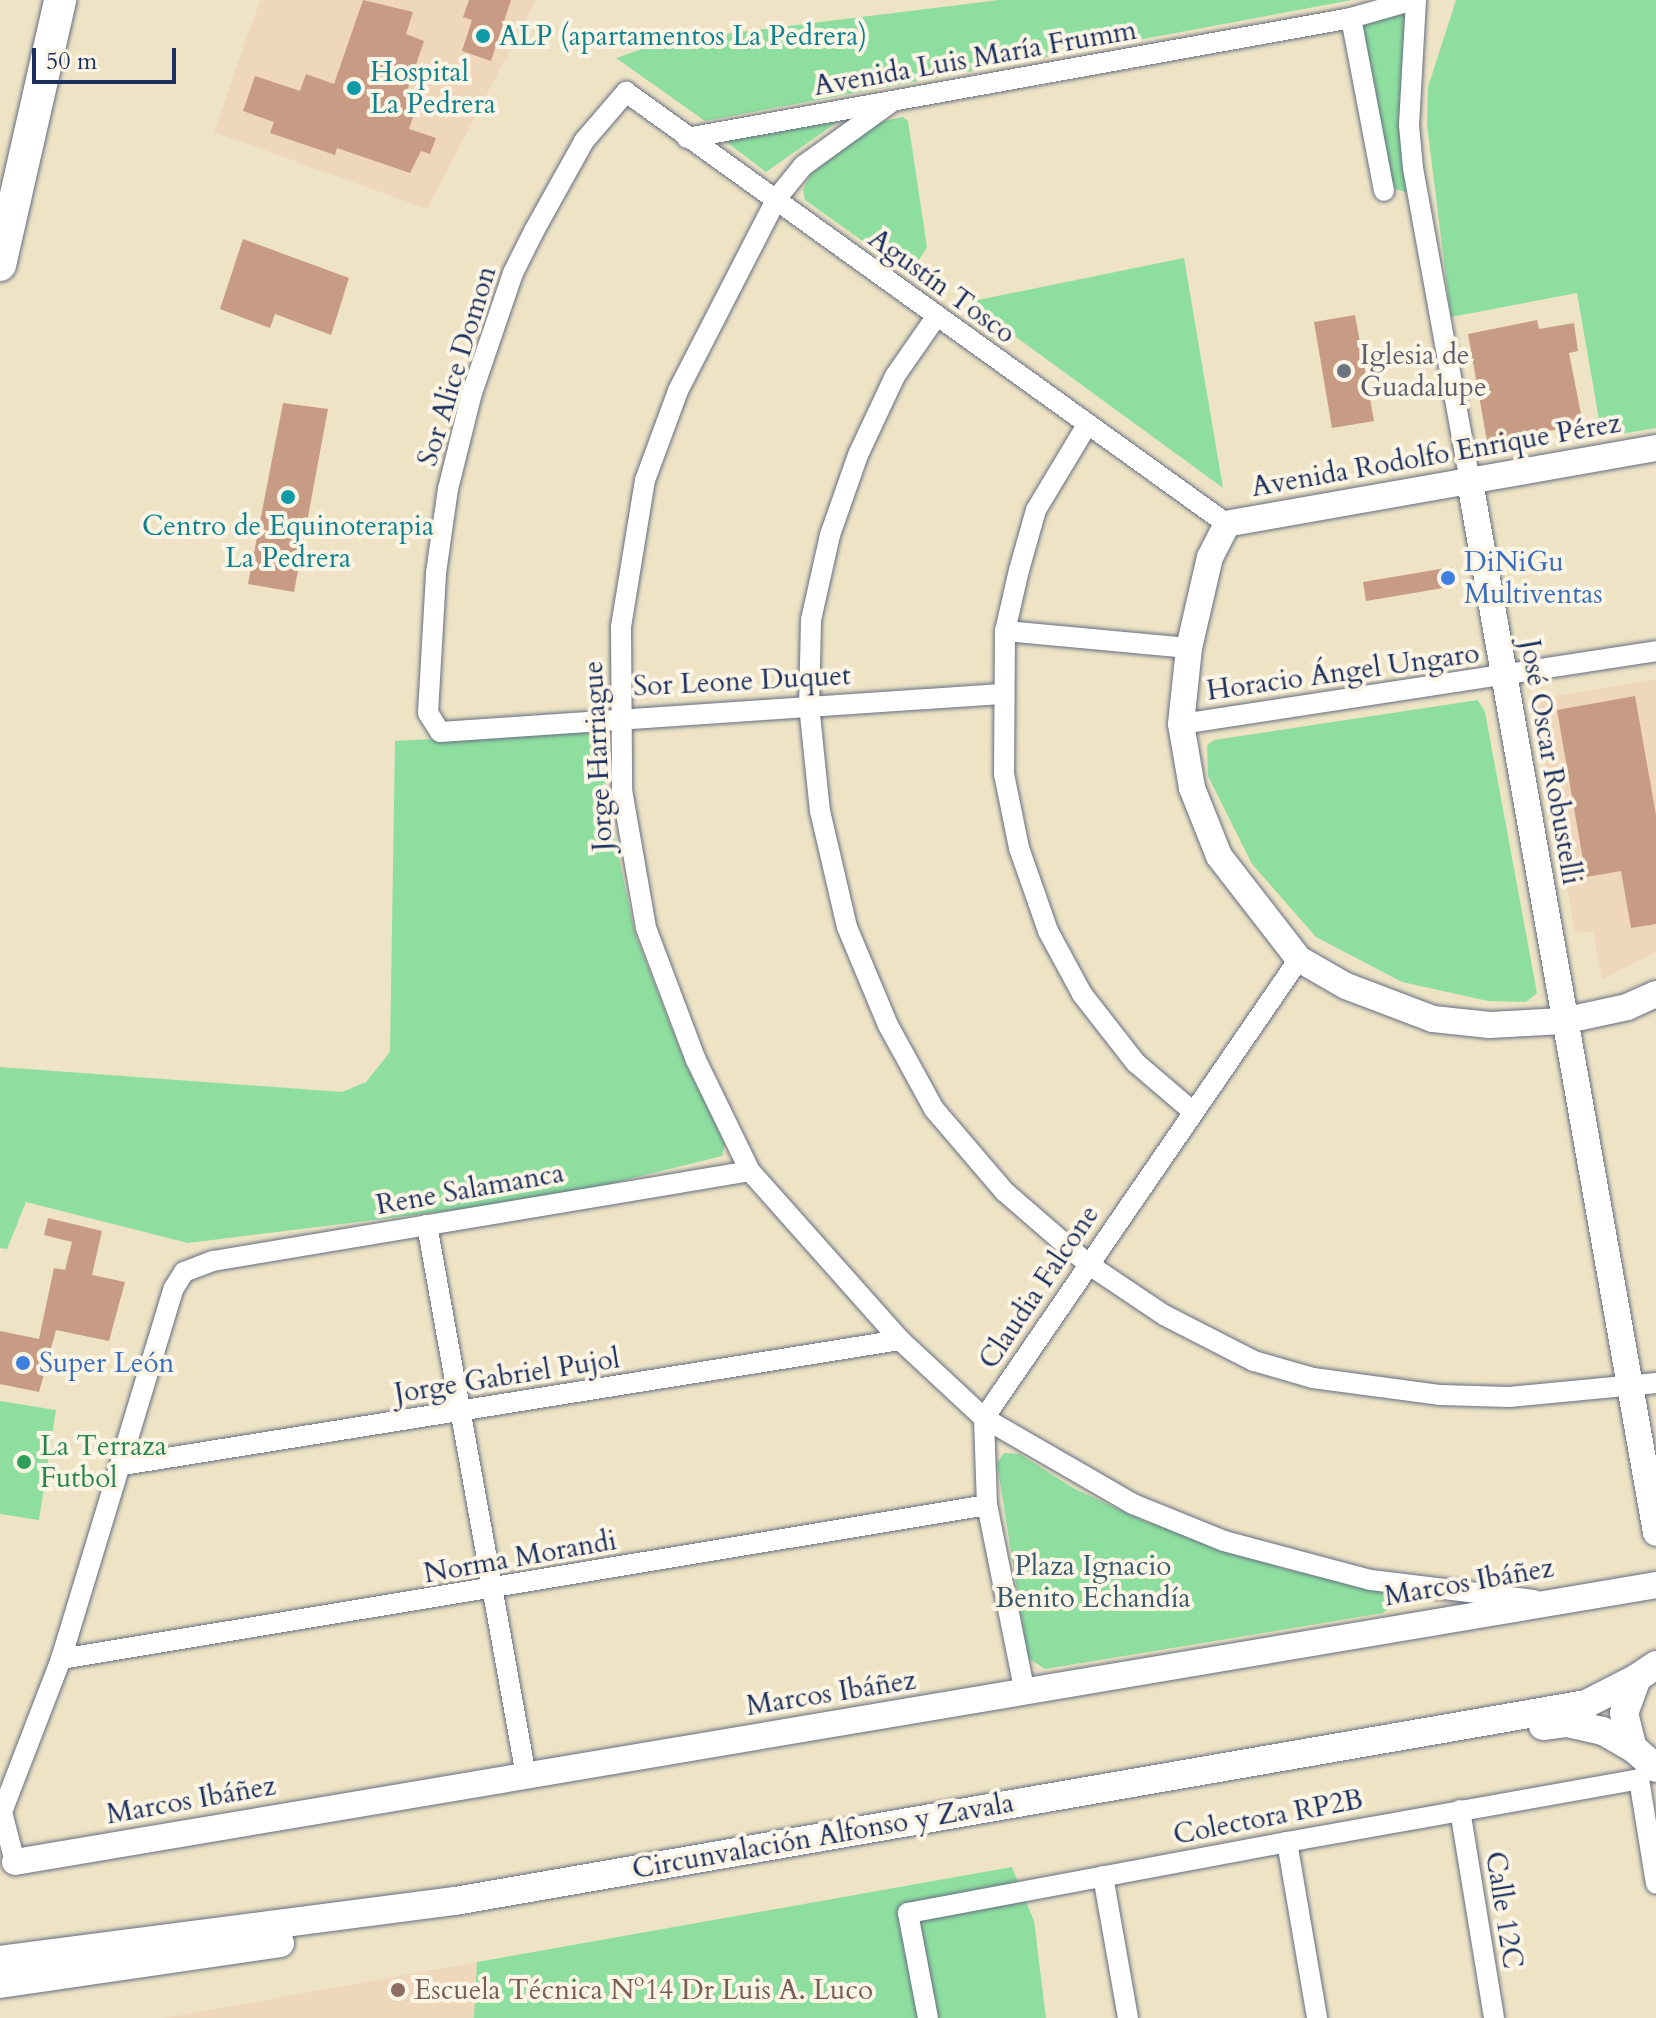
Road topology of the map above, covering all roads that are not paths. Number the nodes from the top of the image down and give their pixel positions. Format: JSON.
{"nodes":[{"id":1,"x":38,"y":0,"type":"edge"},
{"id":2,"x":60,"y":0,"type":"edge"},
{"id":3,"x":1415,"y":0,"type":"edge"},
{"id":4,"x":1351,"y":18,"type":"junction"},
{"id":5,"x":626,"y":92,"type":"joint"},
{"id":6,"x":893,"y":101,"type":"junction"},
{"id":7,"x":687,"y":138,"type":"junction"},
{"id":8,"x":0,"y":172,"type":"edge"},
{"id":9,"x":1384,"y":191,"type":"dead end"},
{"id":10,"x":777,"y":198,"type":"junction"},
{"id":11,"x":0,"y":265,"type":"edge"},
{"id":12,"x":936,"y":317,"type":"junction"},
{"id":13,"x":1087,"y":425,"type":"junction"},
{"id":14,"x":1656,"y":448,"type":"edge"},
{"id":15,"x":1470,"y":482,"type":"junction"},
{"id":16,"x":1227,"y":524,"type":"junction"},
{"id":17,"x":1005,"y":631,"type":"junction"},
{"id":18,"x":1189,"y":648,"type":"junction"},
{"id":19,"x":1656,"y":651,"type":"edge"},
{"id":20,"x":1504,"y":676,"type":"junction"},
{"id":21,"x":1001,"y":694,"type":"junction"},
{"id":22,"x":809,"y":705,"type":"junction"},
{"id":23,"x":619,"y":716,"type":"junction"},
{"id":24,"x":1181,"y":724,"type":"junction"},
{"id":25,"x":440,"y":732,"type":"joint"},
{"id":26,"x":1299,"y":959,"type":"junction"},
{"id":27,"x":1656,"y":994,"type":"edge"},
{"id":28,"x":1563,"y":1021,"type":"junction"},
{"id":29,"x":1191,"y":1110,"type":"junction"},
{"id":30,"x":750,"y":1171,"type":"junction"},
{"id":31,"x":427,"y":1225,"type":"junction"},
{"id":32,"x":1088,"y":1264,"type":"junction"},
{"id":33,"x":900,"y":1340,"type":"junction"},
{"id":34,"x":1656,"y":1383,"type":"edge"},
{"id":35,"x":1629,"y":1389,"type":"junction"},
{"id":36,"x":461,"y":1413,"type":"junction"},
{"id":37,"x":984,"y":1418,"type":"junction"},
{"id":38,"x":123,"y":1465,"type":"junction"},
{"id":39,"x":987,"y":1505,"type":"junction"},
{"id":40,"x":1656,"y":1533,"type":"edge"},
{"id":41,"x":1656,"y":1585,"type":"edge"},
{"id":42,"x":492,"y":1591,"type":"junction"},
{"id":43,"x":1542,"y":1601,"type":"junction"},
{"id":44,"x":61,"y":1659,"type":"junction"},
{"id":45,"x":1647,"y":1672,"type":"edge"},
{"id":46,"x":1025,"y":1693,"type":"junction"},
{"id":47,"x":1647,"y":1766,"type":"edge"},
{"id":48,"x":526,"y":1776,"type":"junction"},
{"id":49,"x":1460,"y":1810,"type":"junction"},
{"id":50,"x":1287,"y":1842,"type":"junction"},
{"id":51,"x":15,"y":1862,"type":"joint"},
{"id":52,"x":1103,"y":1876,"type":"junction"},
{"id":53,"x":1656,"y":1884,"type":"edge"},
{"id":54,"x":0,"y":1960,"type":"edge"},
{"id":55,"x":0,"y":1984,"type":"edge"},
{"id":56,"x":928,"y":2018,"type":"edge"},
{"id":57,"x":1128,"y":2018,"type":"edge"},
{"id":58,"x":1317,"y":2018,"type":"edge"},
{"id":59,"x":1494,"y":2018,"type":"edge"}],
"edges":[{"from":1,"to":8,"type":"main road"},
{"from":2,"to":11,"type":"main road"},
{"from":3,"to":4,"type":"street","name":"Avenida Luis María Frumm"},
{"from":3,"to":15,"type":"street","name":"José Oscar Robustelli"},
{"from":4,"to":6,"type":"street","name":"Avenida Luis María Frumm"},
{"from":4,"to":9,"type":"street"},
{"from":5,"to":7,"type":"street","name":"Agustín Tosco"},
{"from":5,"to":25,"type":"street","name":"Sor Alice Domon"},
{"from":6,"to":7,"type":"street","name":"Avenida Luis María Frumm"},
{"from":6,"to":10,"type":"street","name":"Jorge Harriague"},
{"from":7,"to":10,"type":"street","name":"Agustín Tosco"},
{"from":10,"to":12,"type":"street","name":"Agustín Tosco"},
{"from":10,"to":23,"type":"street","name":"Jorge Harriague"},
{"from":12,"to":13,"type":"street","name":"Agustín Tosco"},
{"from":12,"to":22,"type":"street"},
{"from":13,"to":16,"type":"street","name":"Agustín Tosco"},
{"from":13,"to":17,"type":"street"},
{"from":14,"to":15,"type":"street","name":"Avenida Rodolfo Enrique Pérez"},
{"from":15,"to":16,"type":"street","name":"Avenida Rodolfo Enrique Pérez"},
{"from":15,"to":20,"type":"street","name":"José Oscar Robustelli"},
{"from":16,"to":18,"type":"street"},
{"from":17,"to":18,"type":"street"},
{"from":17,"to":21,"type":"street"},
{"from":18,"to":24,"type":"street"},
{"from":19,"to":20,"type":"street","name":"Horacio Ángel Ungaro"},
{"from":20,"to":24,"type":"street","name":"Horacio Ángel Ungaro"},
{"from":20,"to":28,"type":"street","name":"José Oscar Robustelli"},
{"from":21,"to":22,"type":"street","name":"Sor Leone Duquet"},
{"from":21,"to":29,"type":"street"},
{"from":22,"to":23,"type":"street","name":"Sor Leone Duquet"},
{"from":22,"to":32,"type":"street"},
{"from":23,"to":25,"type":"street","name":"Sor Leone Duquet"},
{"from":23,"to":30,"type":"street","name":"Jorge Harriague"},
{"from":24,"to":26,"type":"street"},
{"from":26,"to":28,"type":"street"},
{"from":26,"to":29,"type":"street","name":"Claudia Falcone"},
{"from":27,"to":28,"type":"street"},
{"from":28,"to":35,"type":"street","name":"José Oscar Robustelli"},
{"from":29,"to":32,"type":"street","name":"Claudia Falcone"},
{"from":30,"to":31,"type":"street","name":"Rene Salamanca"},
{"from":30,"to":33,"type":"street","name":"Jorge Harriague"},
{"from":31,"to":36,"type":"street"},
{"from":31,"to":38,"type":"street","name":"Rene Salamanca"},
{"from":32,"to":35,"type":"street"},
{"from":32,"to":37,"type":"street","name":"Claudia Falcone"},
{"from":33,"to":36,"type":"street","name":"Jorge Gabriel Pujol"},
{"from":33,"to":37,"type":"street","name":"Jorge Harriague"},
{"from":34,"to":35,"type":"street"},
{"from":35,"to":40,"type":"street","name":"José Oscar Robustelli"},
{"from":36,"to":38,"type":"street","name":"Jorge Gabriel Pujol"},
{"from":36,"to":42,"type":"street"},
{"from":37,"to":39,"type":"street"},
{"from":37,"to":43,"type":"street","name":"Jorge Harriague"},
{"from":38,"to":44,"type":"street"},
{"from":39,"to":42,"type":"street","name":"Norma Morandi"},
{"from":39,"to":46,"type":"street"},
{"from":41,"to":43,"type":"street","name":"Marcos Ibáñez"},
{"from":42,"to":44,"type":"street","name":"Norma Morandi"},
{"from":42,"to":48,"type":"street"},
{"from":43,"to":46,"type":"street","name":"Marcos Ibáñez"},
{"from":44,"to":51,"type":"street"},
{"from":45,"to":47,"type":"main road"},
{"from":45,"to":54,"type":"main road","name":"Circunvalación Alfonso y Zavala"},
{"from":46,"to":48,"type":"street","name":"Marcos Ibáñez"},
{"from":47,"to":49,"type":"street","name":"Colectora RP2B"},
{"from":47,"to":53,"type":"street"},
{"from":47,"to":55,"type":"main road","name":"Circunvalación Alfonso y Zavala"},
{"from":48,"to":51,"type":"street","name":"Marcos Ibáñez"},
{"from":49,"to":50,"type":"street","name":"Colectora RP2B"},
{"from":49,"to":59,"type":"street","name":"Calle 12C"},
{"from":50,"to":52,"type":"street","name":"Colectora RP2B"},
{"from":50,"to":58,"type":"street"},
{"from":52,"to":56,"type":"street","name":"Colectora RP2B"},
{"from":52,"to":57,"type":"street"}]}
